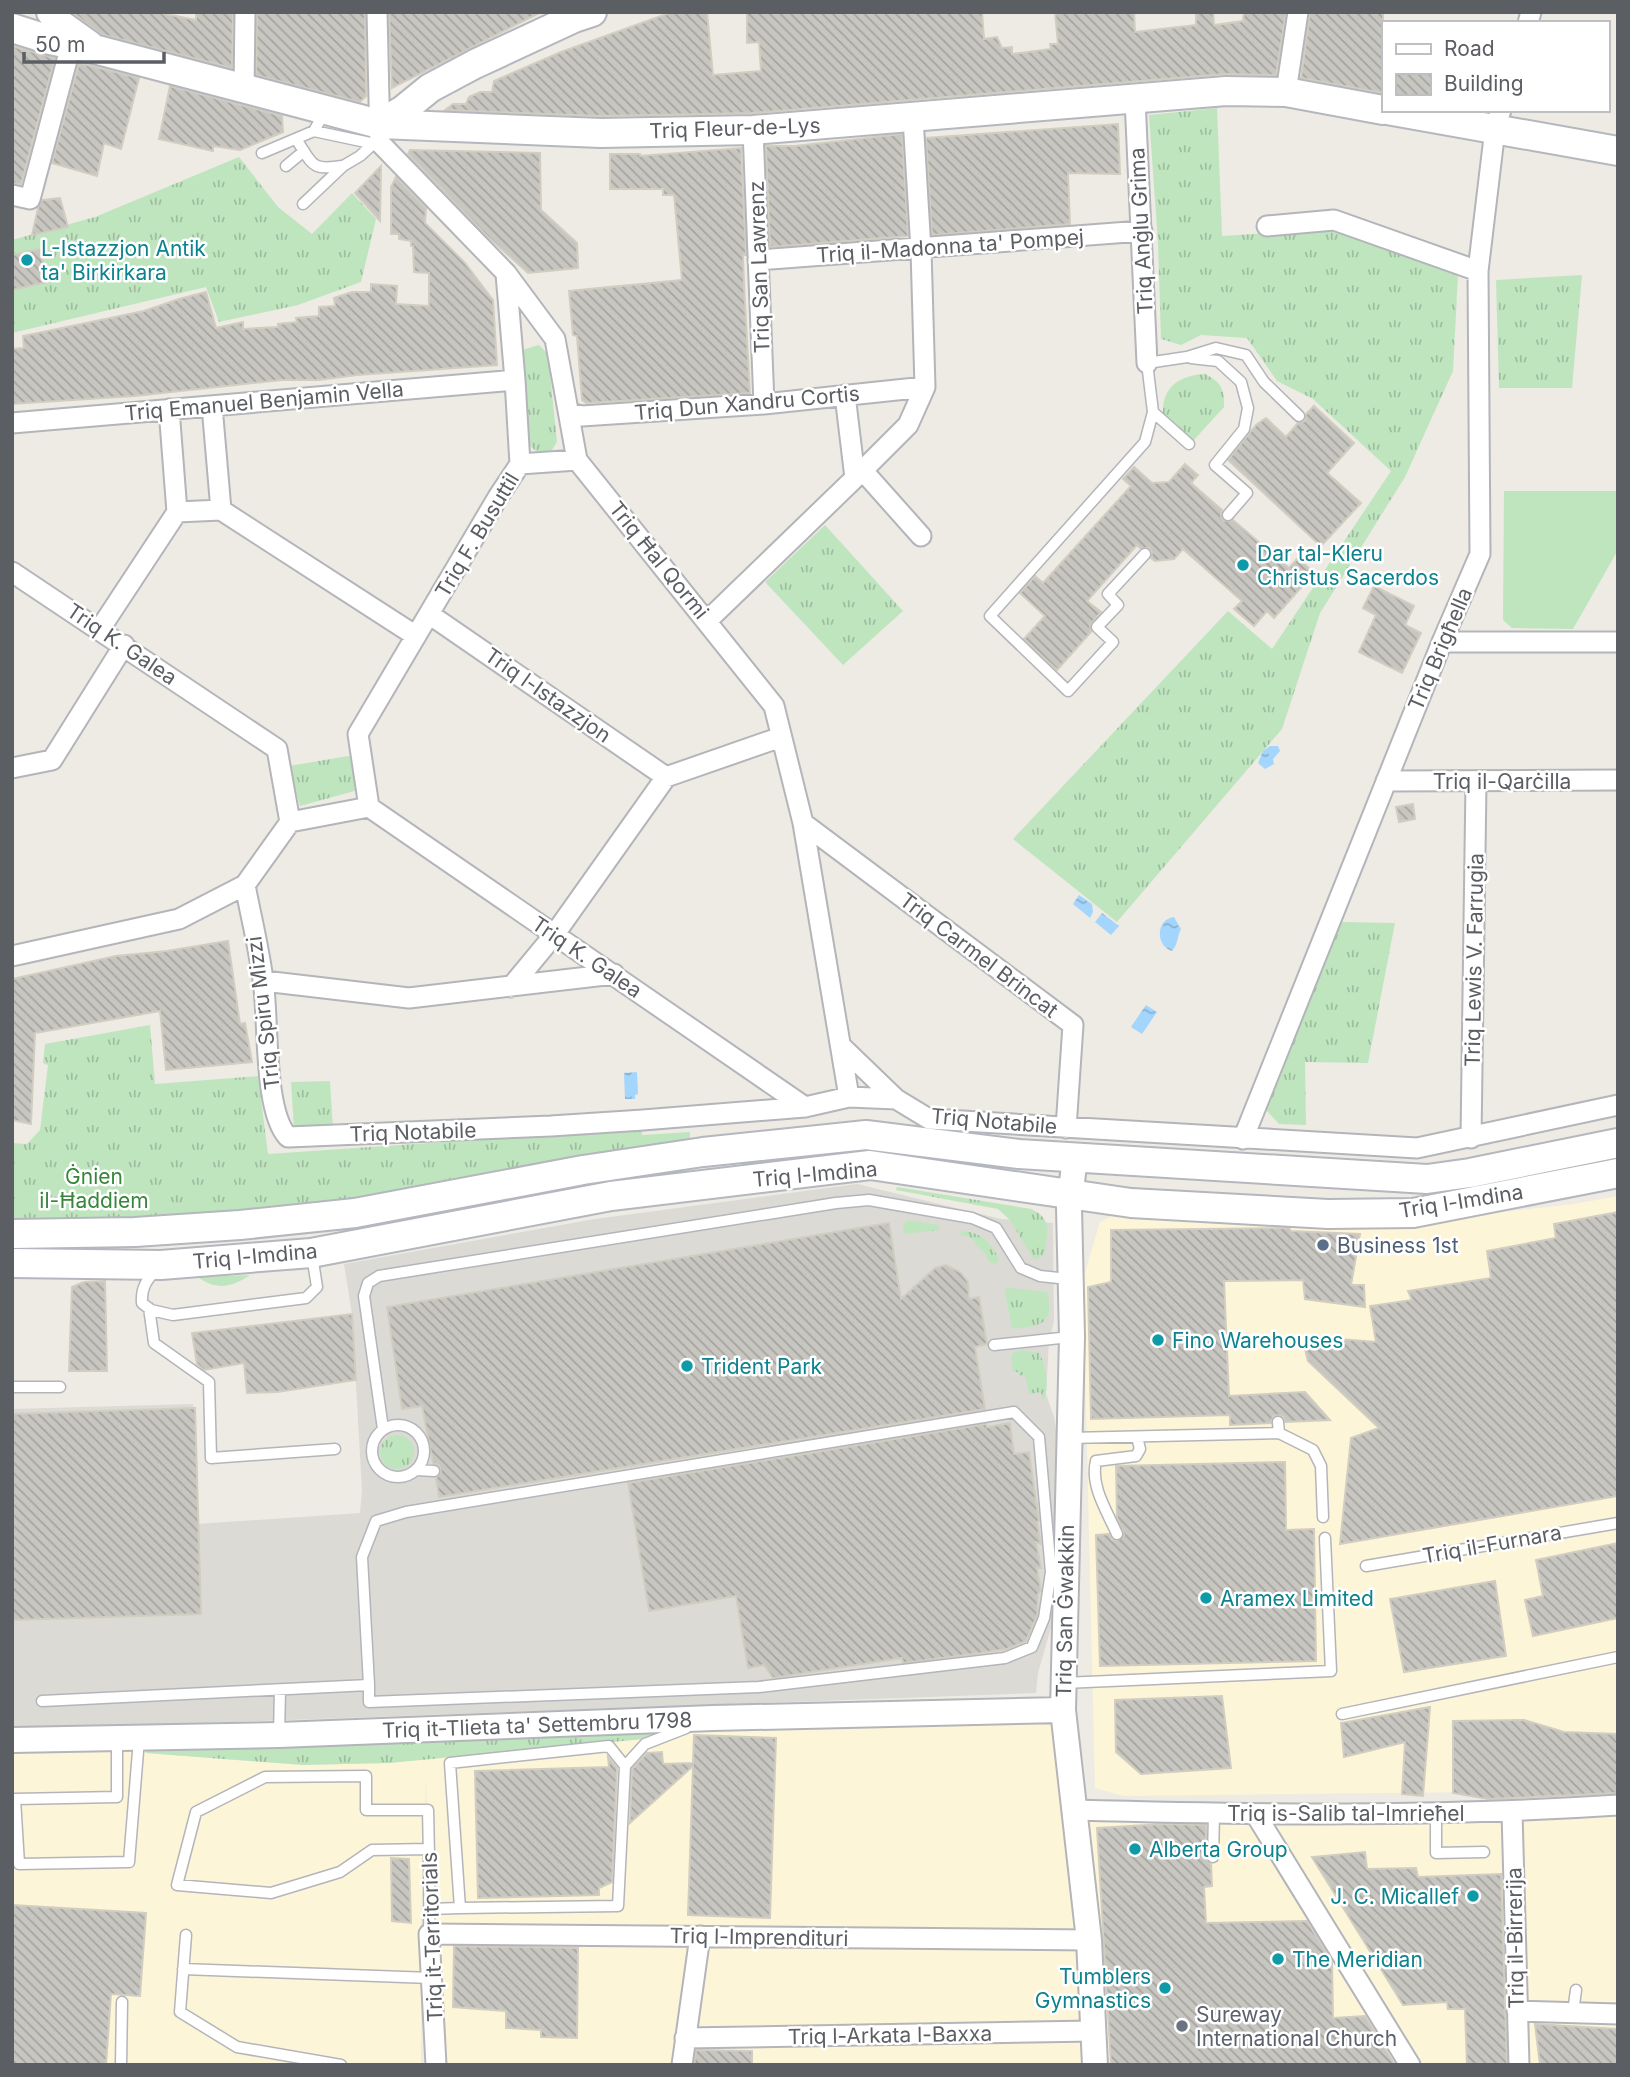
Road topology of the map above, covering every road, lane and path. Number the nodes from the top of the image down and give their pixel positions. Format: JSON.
{"nodes":[{"id":1,"x":31,"y":12,"type":"edge"},
{"id":2,"x":245,"y":12,"type":"edge"},
{"id":3,"x":377,"y":12,"type":"edge"},
{"id":4,"x":1298,"y":12,"type":"edge"},
{"id":5,"x":579,"y":14,"type":"edge"},
{"id":6,"x":12,"y":28,"type":"edge"},
{"id":7,"x":66,"y":37,"type":"edge"},
{"id":8,"x":244,"y":89,"type":"junction"},
{"id":9,"x":1286,"y":92,"type":"junction"},
{"id":10,"x":1135,"y":99,"type":"junction"},
{"id":11,"x":1382,"y":109,"type":"edge"},
{"id":12,"x":1408,"y":112,"type":"edge"},
{"id":13,"x":913,"y":118,"type":"junction"},
{"id":14,"x":320,"y":120,"type":"junction"},
{"id":15,"x":1498,"y":120,"type":"edge"},
{"id":16,"x":753,"y":130,"type":"junction"},
{"id":17,"x":377,"y":137,"type":"junction"},
{"id":18,"x":296,"y":139,"type":"junction"},
{"id":19,"x":304,"y":151,"type":"junction"},
{"id":20,"x":1618,"y":151,"type":"edge"},
{"id":21,"x":262,"y":153,"type":"dead end"},
{"id":22,"x":286,"y":166,"type":"dead end"},
{"id":23,"x":343,"y":166,"type":"junction"},
{"id":24,"x":12,"y":195,"type":"edge"},
{"id":25,"x":303,"y":204,"type":"dead end"},
{"id":26,"x":1267,"y":226,"type":"dead end"},
{"id":27,"x":1142,"y":231,"type":"junction"},
{"id":28,"x":921,"y":250,"type":"junction"},
{"id":29,"x":758,"y":260,"type":"junction"},
{"id":30,"x":1478,"y":271,"type":"junction"},
{"id":31,"x":506,"y":273,"type":"junction"},
{"id":32,"x":1187,"y":357,"type":"junction"},
{"id":33,"x":1147,"y":363,"type":"junction"},
{"id":34,"x":515,"y":380,"type":"junction"},
{"id":35,"x":925,"y":387,"type":"junction"},
{"id":36,"x":845,"y":395,"type":"junction"},
{"id":37,"x":764,"y":404,"type":"junction"},
{"id":38,"x":212,"y":406,"type":"junction"},
{"id":39,"x":169,"y":409,"type":"junction"},
{"id":40,"x":1153,"y":412,"type":"junction"},
{"id":41,"x":569,"y":413,"type":"junction"},
{"id":42,"x":1299,"y":416,"type":"dead end"},
{"id":43,"x":12,"y":423,"type":"edge"},
{"id":44,"x":1189,"y":444,"type":"dead end"},
{"id":45,"x":577,"y":460,"type":"junction"},
{"id":46,"x":520,"y":464,"type":"junction"},
{"id":47,"x":860,"y":475,"type":"junction"},
{"id":48,"x":221,"y":510,"type":"junction"},
{"id":49,"x":177,"y":512,"type":"junction"},
{"id":50,"x":1228,"y":515,"type":"dead end"},
{"id":51,"x":921,"y":536,"type":"dead end"},
{"id":52,"x":1145,"y":554,"type":"dead end"},
{"id":53,"x":12,"y":572,"type":"edge"},
{"id":54,"x":429,"y":614,"type":"junction"},
{"id":55,"x":708,"y":620,"type":"junction"},
{"id":56,"x":100,"y":629,"type":"junction"},
{"id":57,"x":416,"y":636,"type":"junction"},
{"id":58,"x":1442,"y":642,"type":"junction"},
{"id":59,"x":1618,"y":642,"type":"edge"},
{"id":60,"x":124,"y":645,"type":"junction"},
{"id":61,"x":781,"y":737,"type":"junction"},
{"id":62,"x":12,"y":768,"type":"edge"},
{"id":63,"x":667,"y":777,"type":"junction"},
{"id":64,"x":1618,"y":780,"type":"edge"},
{"id":65,"x":1386,"y":782,"type":"junction"},
{"id":66,"x":1476,"y":782,"type":"junction"},
{"id":67,"x":369,"y":807,"type":"junction"},
{"id":68,"x":290,"y":822,"type":"junction"},
{"id":69,"x":803,"y":823,"type":"junction"},
{"id":70,"x":245,"y":885,"type":"junction"},
{"id":71,"x":554,"y":935,"type":"junction"},
{"id":72,"x":12,"y":956,"type":"edge"},
{"id":73,"x":614,"y":974,"type":"junction"},
{"id":74,"x":264,"y":981,"type":"junction"},
{"id":75,"x":511,"y":987,"type":"junction"},
{"id":76,"x":842,"y":1047,"type":"junction"},
{"id":77,"x":849,"y":1097,"type":"junction"},
{"id":78,"x":896,"y":1099,"type":"junction"},
{"id":79,"x":1618,"y":1105,"type":"edge"},
{"id":80,"x":805,"y":1107,"type":"junction"},
{"id":81,"x":1066,"y":1128,"type":"junction"},
{"id":82,"x":288,"y":1137,"type":"joint"},
{"id":83,"x":1471,"y":1138,"type":"junction"},
{"id":84,"x":1243,"y":1139,"type":"junction"},
{"id":85,"x":1618,"y":1143,"type":"edge"},
{"id":86,"x":1076,"y":1157,"type":"junction"},
{"id":87,"x":1618,"y":1173,"type":"edge"},
{"id":88,"x":1069,"y":1195,"type":"junction"},
{"id":89,"x":12,"y":1234,"type":"edge"},
{"id":90,"x":311,"y":1253,"type":"junction"},
{"id":91,"x":12,"y":1263,"type":"edge"},
{"id":92,"x":161,"y":1265,"type":"junction"},
{"id":93,"x":1069,"y":1280,"type":"junction"},
{"id":94,"x":149,"y":1308,"type":"junction"},
{"id":95,"x":1072,"y":1337,"type":"junction"},
{"id":96,"x":993,"y":1345,"type":"dead end"},
{"id":97,"x":12,"y":1387,"type":"edge"},
{"id":98,"x":60,"y":1387,"type":"dead end"},
{"id":99,"x":383,"y":1429,"type":"junction"},
{"id":100,"x":1137,"y":1437,"type":"junction"},
{"id":101,"x":1069,"y":1438,"type":"junction"},
{"id":102,"x":335,"y":1449,"type":"dead end"},
{"id":103,"x":417,"y":1470,"type":"junction"},
{"id":104,"x":434,"y":1471,"type":"dead end"},
{"id":105,"x":1323,"y":1517,"type":"dead end"},
{"id":106,"x":1618,"y":1523,"type":"edge"},
{"id":107,"x":1117,"y":1534,"type":"dead end"},
{"id":108,"x":1325,"y":1538,"type":"dead end"},
{"id":109,"x":1366,"y":1566,"type":"dead end"},
{"id":110,"x":1618,"y":1657,"type":"edge"},
{"id":111,"x":1063,"y":1683,"type":"junction"},
{"id":112,"x":369,"y":1685,"type":"junction"},
{"id":113,"x":280,"y":1690,"type":"junction"},
{"id":114,"x":42,"y":1701,"type":"dead end"},
{"id":115,"x":1063,"y":1710,"type":"junction"},
{"id":116,"x":1342,"y":1714,"type":"dead end"},
{"id":117,"x":712,"y":1717,"type":"junction"},
{"id":118,"x":279,"y":1735,"type":"junction"},
{"id":119,"x":128,"y":1738,"type":"junction"},
{"id":120,"x":12,"y":1740,"type":"edge"},
{"id":121,"x":625,"y":1766,"type":"junction"},
{"id":122,"x":1618,"y":1805,"type":"edge"},
{"id":123,"x":1074,"y":1810,"type":"junction"},
{"id":124,"x":1512,"y":1812,"type":"junction"},
{"id":125,"x":1436,"y":1813,"type":"junction"},
{"id":126,"x":1214,"y":1814,"type":"junction"},
{"id":127,"x":1256,"y":1815,"type":"junction"},
{"id":128,"x":429,"y":1849,"type":"junction"},
{"id":129,"x":1484,"y":1852,"type":"dead end"},
{"id":130,"x":1213,"y":1857,"type":"dead end"},
{"id":131,"x":460,"y":1908,"type":"junction"},
{"id":132,"x":429,"y":1909,"type":"junction"},
{"id":133,"x":429,"y":1934,"type":"junction"},
{"id":134,"x":186,"y":1935,"type":"dead end"},
{"id":135,"x":701,"y":1936,"type":"junction"},
{"id":136,"x":1090,"y":1941,"type":"junction"},
{"id":137,"x":183,"y":1969,"type":"junction"},
{"id":138,"x":431,"y":1978,"type":"junction"},
{"id":139,"x":1576,"y":1990,"type":"dead end"},
{"id":140,"x":122,"y":2002,"type":"dead end"},
{"id":141,"x":1517,"y":2011,"type":"junction"},
{"id":142,"x":1573,"y":2012,"type":"junction"},
{"id":143,"x":1618,"y":2014,"type":"edge"},
{"id":144,"x":1094,"y":2031,"type":"junction"},
{"id":145,"x":685,"y":2038,"type":"junction"},
{"id":146,"x":121,"y":2065,"type":"edge"},
{"id":147,"x":341,"y":2065,"type":"edge"},
{"id":148,"x":436,"y":2065,"type":"edge"},
{"id":149,"x":682,"y":2065,"type":"edge"},
{"id":150,"x":1095,"y":2065,"type":"edge"},
{"id":151,"x":1410,"y":2065,"type":"edge"},
{"id":152,"x":1519,"y":2065,"type":"edge"}],
"edges":[{"from":1,"to":7,"type":"main road"},
{"from":2,"to":8,"type":"street"},
{"from":3,"to":17,"type":"street"},
{"from":4,"to":9,"type":"street"},
{"from":5,"to":17,"type":"main road"},
{"from":6,"to":7,"type":"main road","name":"Triq Fleur-de-Lys"},
{"from":7,"to":8,"type":"main road","name":"Triq Fleur-de-Lys"},
{"from":7,"to":24,"type":"street"},
{"from":8,"to":14,"type":"main road","name":"Triq Fleur-de-Lys"},
{"from":9,"to":10,"type":"main road","name":"Triq Fleur-de-Lys"},
{"from":9,"to":11,"type":"main road","name":"Triq Fleur-de-Lys"},
{"from":10,"to":13,"type":"main road","name":"Triq Fleur-de-Lys"},
{"from":10,"to":27,"type":"street","name":"Triq Anġlu Grima"},
{"from":12,"to":15,"type":"main road","name":"Triq Fleur-de-Lys"},
{"from":13,"to":16,"type":"main road","name":"Triq Fleur-de-Lys"},
{"from":13,"to":28,"type":"street"},
{"from":14,"to":17,"type":"main road","name":"Triq Fleur-de-Lys"},
{"from":14,"to":18,"type":"lane"},
{"from":15,"to":20,"type":"main road","name":"Triq Fleur-de-Lys"},
{"from":15,"to":30,"type":"street","name":"Triq Brigħella"},
{"from":16,"to":17,"type":"main road","name":"Triq Fleur-de-Lys"},
{"from":16,"to":29,"type":"street","name":"Triq San Lawrenz"},
{"from":17,"to":23,"type":"lane"},
{"from":17,"to":31,"type":"street","name":"Triq Ħal Qormi"},
{"from":18,"to":19,"type":"lane"},
{"from":18,"to":21,"type":"lane"},
{"from":19,"to":22,"type":"lane"},
{"from":19,"to":23,"type":"lane"},
{"from":23,"to":25,"type":"lane"},
{"from":26,"to":30,"type":"street"},
{"from":27,"to":28,"type":"street","name":"Triq il-Madonna ta' Pompej"},
{"from":27,"to":33,"type":"street","name":"Triq Anġlu Grima"},
{"from":28,"to":29,"type":"street","name":"Triq il-Madonna ta' Pompej"},
{"from":28,"to":35,"type":"street"},
{"from":29,"to":37,"type":"street","name":"Triq San Lawrenz"},
{"from":30,"to":58,"type":"street","name":"Triq Brigħella"},
{"from":31,"to":34,"type":"street","name":"Triq F. Busuttil"},
{"from":31,"to":41,"type":"street","name":"Triq Ħal Qormi"},
{"from":32,"to":33,"type":"lane"},
{"from":32,"to":42,"type":"lane"},
{"from":32,"to":50,"type":"lane"},
{"from":33,"to":40,"type":"lane"},
{"from":34,"to":38,"type":"street","name":"Triq Emanuel Benjamin Vella"},
{"from":34,"to":46,"type":"street","name":"Triq F. Busuttil"},
{"from":35,"to":36,"type":"street","name":"Triq Dun Xandru Cortis"},
{"from":35,"to":47,"type":"street"},
{"from":36,"to":37,"type":"street","name":"Triq Dun Xandru Cortis"},
{"from":36,"to":47,"type":"street"},
{"from":37,"to":41,"type":"street","name":"Triq Dun Xandru Cortis"},
{"from":38,"to":39,"type":"street","name":"Triq Emanuel Benjamin Vella"},
{"from":38,"to":48,"type":"street"},
{"from":39,"to":43,"type":"street","name":"Triq Emanuel Benjamin Vella"},
{"from":39,"to":49,"type":"street"},
{"from":40,"to":44,"type":"lane"},
{"from":40,"to":52,"type":"lane"},
{"from":41,"to":45,"type":"street","name":"Triq Ħal Qormi"},
{"from":45,"to":46,"type":"street"},
{"from":45,"to":55,"type":"street","name":"Triq Ħal Qormi"},
{"from":46,"to":54,"type":"street","name":"Triq F. Busuttil"},
{"from":47,"to":51,"type":"street"},
{"from":47,"to":55,"type":"street"},
{"from":48,"to":49,"type":"street"},
{"from":48,"to":57,"type":"street"},
{"from":49,"to":56,"type":"street"},
{"from":53,"to":56,"type":"street","name":"Triq K. Galea"},
{"from":54,"to":57,"type":"street","name":"Triq F. Busuttil"},
{"from":54,"to":63,"type":"street","name":"Triq l-Istazzjon"},
{"from":55,"to":61,"type":"street","name":"Triq Ħal Qormi"},
{"from":56,"to":60,"type":"street","name":"Triq K. Galea"},
{"from":57,"to":67,"type":"street","name":"Triq F. Busuttil"},
{"from":58,"to":59,"type":"street"},
{"from":58,"to":65,"type":"street","name":"Triq Brigħella"},
{"from":60,"to":62,"type":"street"},
{"from":60,"to":68,"type":"street","name":"Triq K. Galea"},
{"from":61,"to":63,"type":"street"},
{"from":61,"to":69,"type":"street","name":"Triq Ħal Qormi"},
{"from":63,"to":71,"type":"street"},
{"from":64,"to":66,"type":"street","name":"Triq il-Qarċilla"},
{"from":65,"to":66,"type":"street","name":"Triq il-Qarċilla"},
{"from":65,"to":84,"type":"street","name":"Triq Brigħella"},
{"from":66,"to":83,"type":"street","name":"Triq Lewis V. Farrugia"},
{"from":67,"to":68,"type":"street"},
{"from":67,"to":71,"type":"street","name":"Triq K. Galea"},
{"from":68,"to":70,"type":"street"},
{"from":69,"to":76,"type":"street","name":"Triq Ħal Qormi"},
{"from":69,"to":81,"type":"street","name":"Triq Carmel Brincat"},
{"from":70,"to":72,"type":"street"},
{"from":70,"to":74,"type":"street","name":"Triq Spiru Mizzi"},
{"from":71,"to":73,"type":"street","name":"Triq K. Galea"},
{"from":71,"to":75,"type":"street"},
{"from":73,"to":75,"type":"street"},
{"from":73,"to":80,"type":"street","name":"Triq K. Galea"},
{"from":74,"to":75,"type":"street"},
{"from":74,"to":82,"type":"street","name":"Triq Spiru Mizzi"},
{"from":76,"to":77,"type":"street","name":"Triq Ħal Qormi"},
{"from":76,"to":78,"type":"street"},
{"from":77,"to":78,"type":"street","name":"Triq Notabile"},
{"from":77,"to":80,"type":"street","name":"Triq Notabile"},
{"from":78,"to":81,"type":"street","name":"Triq Notabile"},
{"from":79,"to":83,"type":"street","name":"Triq Notabile"},
{"from":80,"to":82,"type":"street","name":"Triq Notabile"},
{"from":81,"to":84,"type":"street","name":"Triq Notabile"},
{"from":83,"to":84,"type":"street","name":"Triq Notabile"},
{"from":85,"to":86,"type":"main road","name":"Triq l-Imdina"},
{"from":86,"to":88,"type":"street","name":"Triq San Ġwakkin"},
{"from":86,"to":89,"type":"main road","name":"Triq l-Imdina"},
{"from":87,"to":88,"type":"main road","name":"Triq l-Imdina"},
{"from":88,"to":90,"type":"main road","name":"Triq l-Imdina"},
{"from":88,"to":93,"type":"street","name":"Triq San Ġwakkin"},
{"from":90,"to":92,"type":"main road","name":"Triq l-Imdina"},
{"from":90,"to":94,"type":"lane"},
{"from":91,"to":92,"type":"main road","name":"Triq l-Imdina"},
{"from":92,"to":94,"type":"lane"},
{"from":93,"to":95,"type":"street","name":"Triq San Ġwakkin"},
{"from":93,"to":99,"type":"lane"},
{"from":94,"to":102,"type":"lane"},
{"from":95,"to":96,"type":"lane"},
{"from":95,"to":101,"type":"street","name":"Triq San Ġwakkin"},
{"from":97,"to":98,"type":"lane"},
{"from":99,"to":103,"type":"lane"},
{"from":99,"to":103,"type":"lane"},
{"from":100,"to":101,"type":"lane"},
{"from":100,"to":105,"type":"lane"},
{"from":100,"to":107,"type":"lane"},
{"from":101,"to":111,"type":"street","name":"Triq San Ġwakkin"},
{"from":103,"to":104,"type":"lane"},
{"from":106,"to":109,"type":"lane","name":"Triq il-Furnara"},
{"from":108,"to":111,"type":"lane"},
{"from":110,"to":116,"type":"lane"},
{"from":111,"to":115,"type":"street","name":"Triq San Ġwakkin"},
{"from":112,"to":112,"type":"lane"},
{"from":112,"to":113,"type":"lane"},
{"from":113,"to":114,"type":"lane"},
{"from":113,"to":118,"type":"lane"},
{"from":115,"to":117,"type":"street","name":"Triq it-Tlieta ta' Settembru 1798"},
{"from":115,"to":123,"type":"street","name":"Triq San Ġwakkin"},
{"from":117,"to":118,"type":"street","name":"Triq it-Tlieta ta' Settembru 1798"},
{"from":117,"to":121,"type":"lane"},
{"from":118,"to":119,"type":"street","name":"Triq it-Tlieta ta' Settembru 1798"},
{"from":119,"to":119,"type":"lane"},
{"from":119,"to":120,"type":"street","name":"Triq it-Tlieta ta' Settembru 1798"},
{"from":121,"to":131,"type":"lane"},
{"from":121,"to":131,"type":"lane"},
{"from":122,"to":124,"type":"street","name":"Triq is-Salib tal-Imrieħel"},
{"from":123,"to":126,"type":"street","name":"Triq is-Salib tal-Imrieħel"},
{"from":123,"to":136,"type":"street","name":"Triq San Ġwakkin"},
{"from":124,"to":125,"type":"street","name":"Triq is-Salib tal-Imrieħel"},
{"from":124,"to":141,"type":"street","name":"Triq il-Birrerija"},
{"from":125,"to":127,"type":"street","name":"Triq is-Salib tal-Imrieħel"},
{"from":125,"to":129,"type":"lane"},
{"from":126,"to":127,"type":"street","name":"Triq is-Salib tal-Imrieħel"},
{"from":126,"to":130,"type":"lane"},
{"from":127,"to":151,"type":"street"},
{"from":128,"to":128,"type":"lane","name":"Triq it-Territorials"},
{"from":128,"to":132,"type":"lane","name":"Triq it-Territorials"},
{"from":131,"to":132,"type":"lane"},
{"from":132,"to":133,"type":"lane","name":"Triq it-Territorials"},
{"from":133,"to":135,"type":"street","name":"Triq l-Imprendituri"},
{"from":133,"to":138,"type":"street","name":"Triq it-Territorials"},
{"from":134,"to":137,"type":"lane"},
{"from":135,"to":136,"type":"street","name":"Triq l-Imprendituri"},
{"from":135,"to":145,"type":"street"},
{"from":136,"to":144,"type":"street","name":"Triq San Ġwakkin"},
{"from":137,"to":138,"type":"lane"},
{"from":137,"to":147,"type":"lane"},
{"from":138,"to":148,"type":"street","name":"Triq it-Territorials"},
{"from":139,"to":142,"type":"lane"},
{"from":140,"to":146,"type":"lane"},
{"from":141,"to":142,"type":"street"},
{"from":141,"to":152,"type":"street","name":"Triq il-Birrerija"},
{"from":142,"to":143,"type":"street"},
{"from":144,"to":145,"type":"street","name":"Triq l-Arkata l-Baxxa"},
{"from":144,"to":150,"type":"street","name":"Triq San Ġwakkin"},
{"from":145,"to":149,"type":"street"}]}
